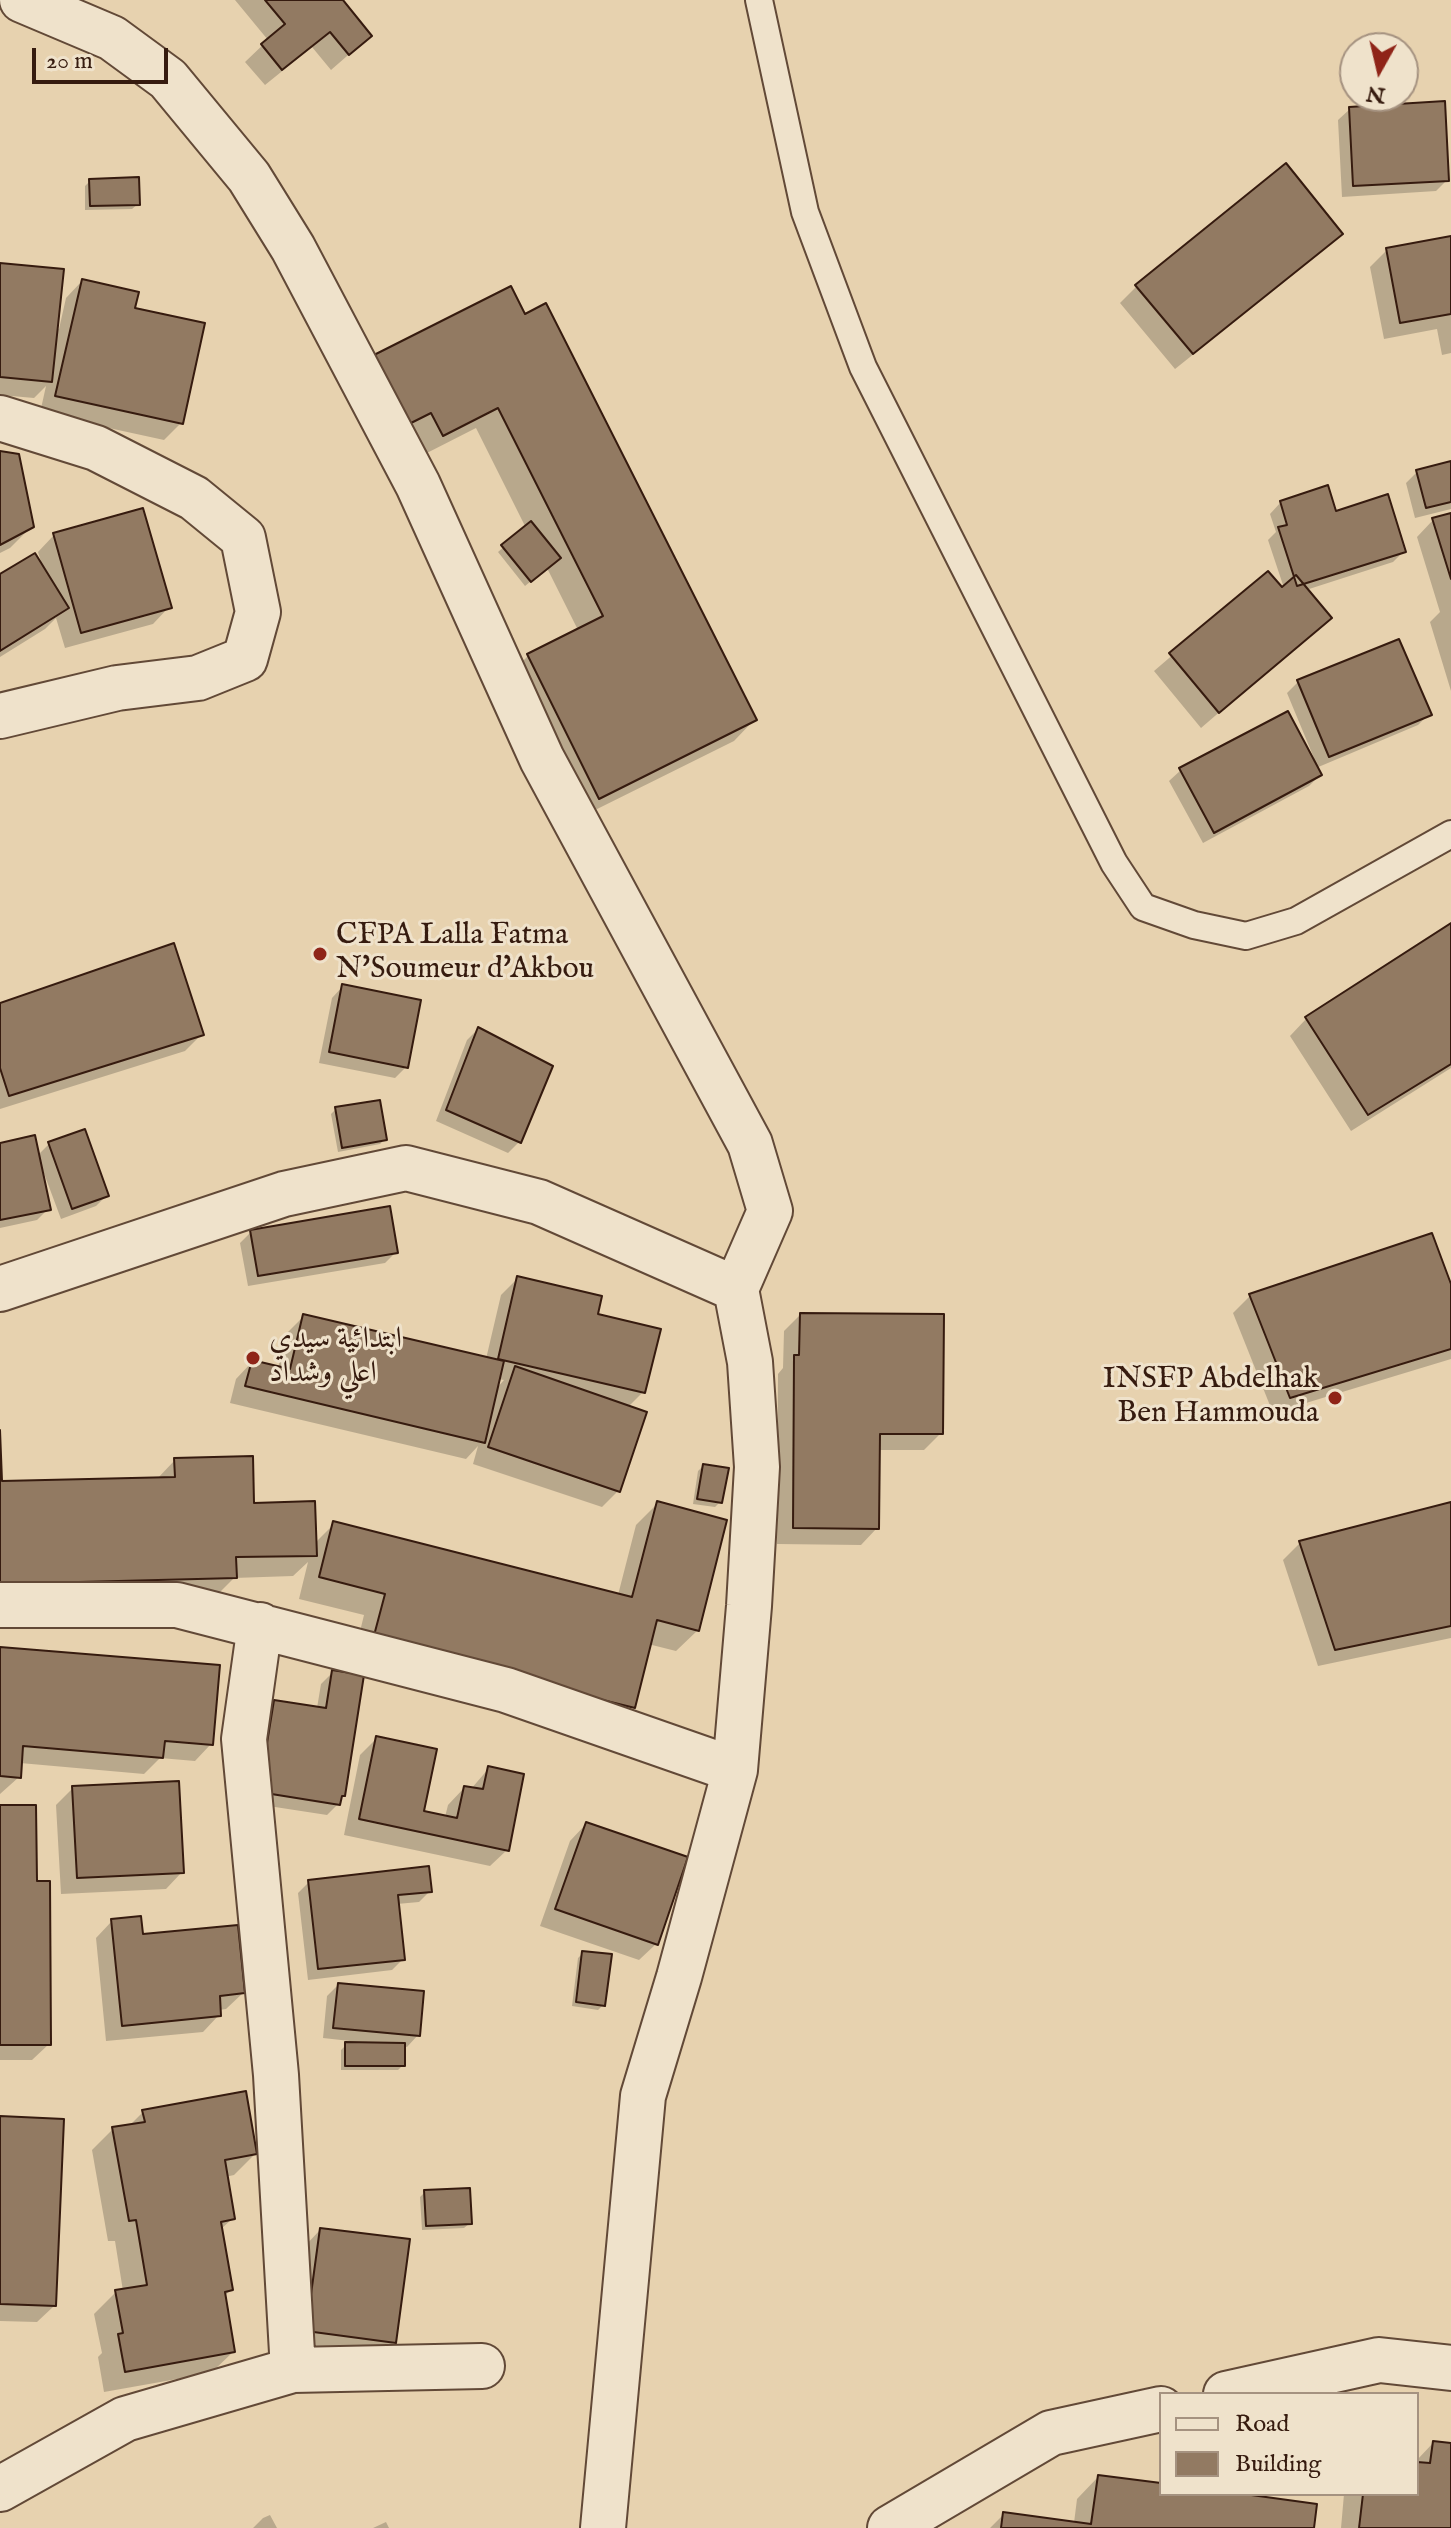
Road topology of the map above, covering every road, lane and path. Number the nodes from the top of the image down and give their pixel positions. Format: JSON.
{"nodes":[{"id":1,"x":22,"y":0,"type":"edge"},
{"id":2,"x":759,"y":0,"type":"edge"},
{"id":3,"x":0,"y":418,"type":"edge"},
{"id":4,"x":0,"y":716,"type":"edge"},
{"id":5,"x":1451,"y":834,"type":"edge"},
{"id":6,"x":0,"y":1289,"type":"edge"},
{"id":7,"x":736,"y":1289,"type":"junction"},
{"id":8,"x":0,"y":1605,"type":"edge"},
{"id":9,"x":260,"y":1625,"type":"junction"},
{"id":10,"x":735,"y":1770,"type":"junction"},
{"id":11,"x":482,"y":2366,"type":"dead end"},
{"id":12,"x":1451,"y":2368,"type":"edge"},
{"id":13,"x":293,"y":2370,"type":"junction"},
{"id":14,"x":1235,"y":2392,"type":"edge"},
{"id":15,"x":1159,"y":2409,"type":"edge"},
{"id":16,"x":0,"y":2489,"type":"edge"},
{"id":17,"x":603,"y":2528,"type":"edge"},
{"id":18,"x":890,"y":2528,"type":"edge"}],
"edges":[{"from":1,"to":7,"type":"street"},
{"from":2,"to":5,"type":"lane"},
{"from":3,"to":4,"type":"street"},
{"from":6,"to":7,"type":"street"},
{"from":7,"to":10,"type":"street"},
{"from":8,"to":9,"type":"street"},
{"from":9,"to":10,"type":"street"},
{"from":9,"to":13,"type":"street"},
{"from":10,"to":17,"type":"street"},
{"from":11,"to":13,"type":"street"},
{"from":12,"to":14,"type":"street"},
{"from":13,"to":16,"type":"street"},
{"from":15,"to":18,"type":"street"}]}
